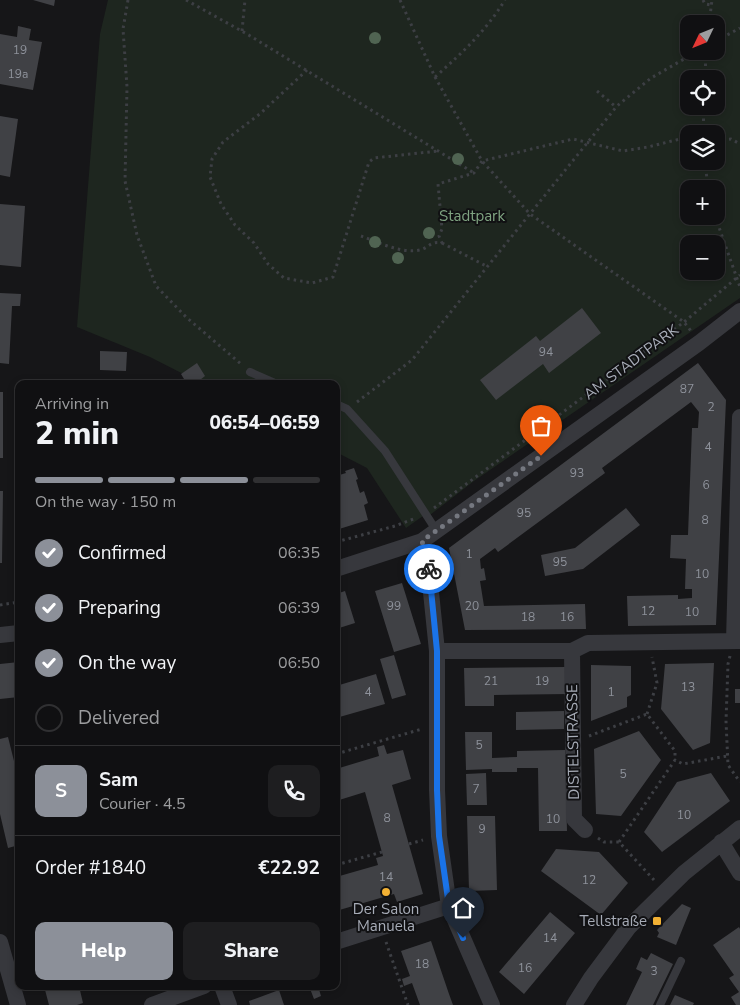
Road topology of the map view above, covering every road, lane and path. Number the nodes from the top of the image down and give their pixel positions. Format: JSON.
{"nodes":[{"id":1,"x":128,"y":0,"type":"edge"},
{"id":2,"x":186,"y":0,"type":"edge"},
{"id":3,"x":245,"y":0,"type":"edge"},
{"id":4,"x":400,"y":0,"type":"edge"},
{"id":5,"x":505,"y":0,"type":"edge"},
{"id":6,"x":703,"y":0,"type":"edge"},
{"id":7,"x":712,"y":0,"type":"edge"},
{"id":8,"x":711,"y":5,"type":"junction"},
{"id":9,"x":710,"y":15,"type":"edge"},
{"id":10,"x":740,"y":28,"type":"edge"},
{"id":11,"x":242,"y":30,"type":"junction"},
{"id":12,"x":725,"y":36,"type":"edge"},
{"id":13,"x":682,"y":60,"type":"edge"},
{"id":14,"x":307,"y":70,"type":"junction"},
{"id":15,"x":435,"y":77,"type":"junction"},
{"id":16,"x":597,"y":92,"type":"dead end"},
{"id":17,"x":616,"y":108,"type":"junction"},
{"id":18,"x":680,"y":139,"type":"edge"},
{"id":19,"x":725,"y":139,"type":"edge"},
{"id":20,"x":588,"y":142,"type":"junction"},
{"id":21,"x":740,"y":144,"type":"edge"},
{"id":22,"x":438,"y":151,"type":"junction"},
{"id":23,"x":482,"y":161,"type":"junction"},
{"id":24,"x":474,"y":173,"type":"junction"},
{"id":25,"x":530,"y":214,"type":"junction"},
{"id":26,"x":718,"y":225,"type":"edge"},
{"id":27,"x":361,"y":236,"type":"dead end"},
{"id":28,"x":442,"y":243,"type":"junction"},
{"id":29,"x":488,"y":267,"type":"junction"},
{"id":30,"x":740,"y":275,"type":"edge"},
{"id":31,"x":736,"y":278,"type":"junction"},
{"id":32,"x":740,"y":287,"type":"edge"},
{"id":33,"x":740,"y":311,"type":"edge"},
{"id":34,"x":684,"y":322,"type":"junction"},
{"id":35,"x":250,"y":372,"type":"joint"},
{"id":36,"x":268,"y":380,"type":"edge"},
{"id":37,"x":340,"y":406,"type":"edge"},
{"id":38,"x":347,"y":409,"type":"junction"},
{"id":39,"x":740,"y":418,"type":"edge"},
{"id":40,"x":427,"y":513,"type":"junction"},
{"id":41,"x":436,"y":530,"type":"junction"},
{"id":42,"x":340,"y":541,"type":"edge"},
{"id":43,"x":422,"y":541,"type":"junction"},
{"id":44,"x":340,"y":568,"type":"edge"},
{"id":45,"x":15,"y":603,"type":"edge"},
{"id":46,"x":0,"y":605,"type":"edge"},
{"id":47,"x":15,"y":633,"type":"edge"},
{"id":48,"x":0,"y":635,"type":"edge"},
{"id":49,"x":737,"y":641,"type":"edge"},
{"id":50,"x":649,"y":642,"type":"junction"},
{"id":51,"x":437,"y":651,"type":"junction"},
{"id":52,"x":572,"y":651,"type":"junction"},
{"id":53,"x":647,"y":714,"type":"junction"},
{"id":54,"x":438,"y":724,"type":"junction"},
{"id":55,"x":573,"y":742,"type":"junction"},
{"id":56,"x":340,"y":753,"type":"edge"},
{"id":57,"x":727,"y":756,"type":"junction"},
{"id":58,"x":675,"y":760,"type":"junction"},
{"id":59,"x":740,"y":782,"type":"edge"},
{"id":60,"x":740,"y":828,"type":"edge"},
{"id":61,"x":585,"y":830,"type":"joint"},
{"id":62,"x":619,"y":842,"type":"junction"},
{"id":63,"x":721,"y":842,"type":"junction"},
{"id":64,"x":382,"y":852,"type":"dead end"},
{"id":65,"x":340,"y":864,"type":"edge"},
{"id":66,"x":740,"y":874,"type":"edge"},
{"id":67,"x":665,"y":891,"type":"junction"},
{"id":68,"x":449,"y":906,"type":"junction"},
{"id":69,"x":381,"y":928,"type":"junction"},
{"id":70,"x":340,"y":941,"type":"edge"},
{"id":71,"x":0,"y":942,"type":"edge"},
{"id":72,"x":681,"y":961,"type":"dead end"},
{"id":73,"x":193,"y":990,"type":"edge"},
{"id":74,"x":223,"y":990,"type":"edge"},
{"id":75,"x":18,"y":1005,"type":"edge"},
{"id":76,"x":152,"y":1005,"type":"edge"},
{"id":77,"x":229,"y":1005,"type":"edge"},
{"id":78,"x":408,"y":1005,"type":"edge"},
{"id":79,"x":492,"y":1005,"type":"edge"},
{"id":80,"x":574,"y":1005,"type":"edge"},
{"id":81,"x":660,"y":1005,"type":"edge"}],
"edges":[{"from":1,"to":35,"type":"path"},
{"from":2,"to":11,"type":"path"},
{"from":3,"to":11,"type":"path"},
{"from":4,"to":15,"type":"path"},
{"from":5,"to":15,"type":"path"},
{"from":6,"to":8,"type":"path"},
{"from":7,"to":8,"type":"path"},
{"from":8,"to":9,"type":"path"},
{"from":10,"to":12,"type":"path"},
{"from":11,"to":14,"type":"path"},
{"from":13,"to":17,"type":"path"},
{"from":14,"to":22,"type":"path"},
{"from":14,"to":22,"type":"path"},
{"from":15,"to":23,"type":"path"},
{"from":16,"to":17,"type":"path"},
{"from":17,"to":20,"type":"path"},
{"from":18,"to":20,"type":"path"},
{"from":19,"to":21,"type":"path"},
{"from":20,"to":23,"type":"path"},
{"from":20,"to":25,"type":"path"},
{"from":22,"to":24,"type":"path"},
{"from":23,"to":24,"type":"path"},
{"from":23,"to":25,"type":"path"},
{"from":24,"to":28,"type":"path"},
{"from":25,"to":29,"type":"path"},
{"from":25,"to":34,"type":"path"},
{"from":26,"to":31,"type":"path"},
{"from":27,"to":28,"type":"path"},
{"from":28,"to":29,"type":"path"},
{"from":29,"to":38,"type":"path"},
{"from":30,"to":31,"type":"path","name":"AM STADTPARK"},
{"from":31,"to":32,"type":"path"},
{"from":31,"to":34,"type":"path","name":"AM STADTPARK"},
{"from":33,"to":41,"type":"street","name":"AM STADTPARK"},
{"from":34,"to":40,"type":"path","name":"AM STADTPARK"},
{"from":35,"to":36,"type":"lane"},
{"from":37,"to":38,"type":"lane"},
{"from":38,"to":40,"type":"lane"},
{"from":39,"to":49,"type":"street"},
{"from":40,"to":41,"type":"lane"},
{"from":40,"to":42,"type":"path","name":"AM STADTPARK"},
{"from":41,"to":43,"type":"street","name":"AM STADTPARK"},
{"from":43,"to":44,"type":"street","name":"AM STADTPARK"},
{"from":43,"to":51,"type":"street"},
{"from":45,"to":46,"type":"path"},
{"from":47,"to":48,"type":"street"},
{"from":49,"to":50,"type":"street"},
{"from":49,"to":57,"type":"path"},
{"from":50,"to":52,"type":"street"},
{"from":50,"to":53,"type":"path"},
{"from":51,"to":52,"type":"street"},
{"from":51,"to":54,"type":"street"},
{"from":52,"to":55,"type":"street","name":"DISTELSTRASSE"},
{"from":53,"to":55,"type":"path"},
{"from":53,"to":58,"type":"path"},
{"from":54,"to":56,"type":"path"},
{"from":54,"to":68,"type":"street"},
{"from":55,"to":61,"type":"street","name":"DISTELSTRASSE"},
{"from":57,"to":58,"type":"path"},
{"from":57,"to":59,"type":"path"},
{"from":58,"to":62,"type":"path"},
{"from":60,"to":63,"type":"street"},
{"from":61,"to":62,"type":"path"},
{"from":62,"to":67,"type":"path"},
{"from":63,"to":66,"type":"street"},
{"from":63,"to":67,"type":"street"},
{"from":64,"to":65,"type":"path"},
{"from":67,"to":80,"type":"street"},
{"from":68,"to":69,"type":"street"},
{"from":68,"to":79,"type":"street"},
{"from":69,"to":70,"type":"street"},
{"from":69,"to":78,"type":"path"},
{"from":71,"to":75,"type":"street"},
{"from":72,"to":81,"type":"lane"},
{"from":73,"to":76,"type":"street"},
{"from":74,"to":77,"type":"street"}]}
